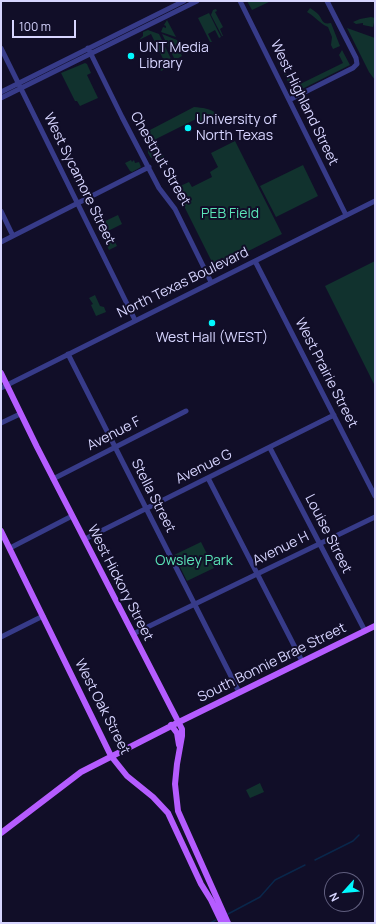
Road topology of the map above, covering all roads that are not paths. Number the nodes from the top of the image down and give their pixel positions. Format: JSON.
{"nodes":[{"id":1,"x":184,"y":1,"type":"edge"},
{"id":2,"x":197,"y":1,"type":"edge"},
{"id":3,"x":240,"y":1,"type":"edge"},
{"id":4,"x":327,"y":1,"type":"edge"},
{"id":5,"x":1,"y":48,"type":"edge"},
{"id":6,"x":90,"y":51,"type":"junction"},
{"id":7,"x":20,"y":85,"type":"junction"},
{"id":8,"x":1,"y":92,"type":"edge"},
{"id":9,"x":1,"y":98,"type":"edge"},
{"id":10,"x":289,"y":100,"type":"junction"},
{"id":11,"x":149,"y":167,"type":"junction"},
{"id":12,"x":375,"y":201,"type":"edge"},
{"id":13,"x":78,"y":203,"type":"junction"},
{"id":14,"x":1,"y":211,"type":"edge"},
{"id":15,"x":346,"y":215,"type":"junction"},
{"id":16,"x":13,"y":236,"type":"junction"},
{"id":17,"x":1,"y":242,"type":"edge"},
{"id":18,"x":255,"y":261,"type":"junction"},
{"id":19,"x":211,"y":282,"type":"junction"},
{"id":20,"x":135,"y":320,"type":"junction"},
{"id":21,"x":68,"y":354,"type":"junction"},
{"id":22,"x":1,"y":373,"type":"edge"},
{"id":23,"x":4,"y":386,"type":"edge"},
{"id":24,"x":186,"y":411,"type":"dead end"},
{"id":25,"x":20,"y":414,"type":"junction"},
{"id":26,"x":334,"y":416,"type":"junction"},
{"id":27,"x":1,"y":423,"type":"edge"},
{"id":28,"x":115,"y":447,"type":"junction"},
{"id":29,"x":270,"y":448,"type":"junction"},
{"id":30,"x":208,"y":478,"type":"junction"},
{"id":31,"x":53,"y":479,"type":"junction"},
{"id":32,"x":375,"y":496,"type":"edge"},
{"id":33,"x":146,"y":509,"type":"junction"},
{"id":34,"x":72,"y":516,"type":"junction"},
{"id":35,"x":375,"y":517,"type":"edge"},
{"id":36,"x":1,"y":531,"type":"edge"},
{"id":37,"x":84,"y":538,"type":"junction"},
{"id":38,"x":320,"y":544,"type":"junction"},
{"id":39,"x":10,"y":548,"type":"junction"},
{"id":40,"x":258,"y":574,"type":"junction"},
{"id":41,"x":195,"y":605,"type":"junction"},
{"id":42,"x":43,"y":616,"type":"junction"},
{"id":43,"x":375,"y":626,"type":"edge"},
{"id":44,"x":365,"y":631,"type":"junction"},
{"id":45,"x":133,"y":634,"type":"junction"},
{"id":46,"x":1,"y":637,"type":"edge"},
{"id":47,"x":302,"y":661,"type":"junction"},
{"id":48,"x":239,"y":692,"type":"junction"},
{"id":49,"x":179,"y":722,"type":"junction"},
{"id":50,"x":171,"y":725,"type":"junction"},
{"id":51,"x":179,"y":749,"type":"junction"},
{"id":52,"x":111,"y":756,"type":"junction"},
{"id":53,"x":178,"y":811,"type":"junction"},
{"id":54,"x":168,"y":813,"type":"junction"},
{"id":55,"x":1,"y":833,"type":"edge"},
{"id":56,"x":222,"y":923,"type":"edge"},
{"id":57,"x":228,"y":923,"type":"edge"}],
"edges":[{"from":1,"to":6,"type":"street"},
{"from":2,"to":6,"type":"street"},
{"from":3,"to":10,"type":"street","name":"West Highland Street"},
{"from":4,"to":10,"type":"street"},
{"from":5,"to":7,"type":"street","name":"West Sycamore Street"},
{"from":6,"to":7,"type":"street"},
{"from":6,"to":11,"type":"street","name":"Chestnut Street"},
{"from":7,"to":8,"type":"street"},
{"from":7,"to":9,"type":"street"},
{"from":7,"to":13,"type":"street","name":"West Sycamore Street"},
{"from":10,"to":15,"type":"street","name":"West Highland Street"},
{"from":11,"to":13,"type":"street"},
{"from":11,"to":19,"type":"street","name":"Chestnut Street"},
{"from":12,"to":15,"type":"street","name":"North Texas Boulevard"},
{"from":13,"to":16,"type":"street"},
{"from":13,"to":20,"type":"street","name":"West Sycamore Street"},
{"from":14,"to":16,"type":"street"},
{"from":15,"to":18,"type":"street","name":"North Texas Boulevard"},
{"from":16,"to":17,"type":"street"},
{"from":18,"to":19,"type":"street","name":"North Texas Boulevard"},
{"from":18,"to":26,"type":"street","name":"West Prairie Street"},
{"from":19,"to":20,"type":"street","name":"North Texas Boulevard"},
{"from":20,"to":21,"type":"street","name":"North Texas Boulevard"},
{"from":21,"to":23,"type":"street","name":"North Texas Boulevard"},
{"from":21,"to":28,"type":"street","name":"Stella Street"},
{"from":22,"to":23,"type":"main road","name":"West Hickory Street"},
{"from":23,"to":25,"type":"main road","name":"West Hickory Street"},
{"from":24,"to":28,"type":"street","name":"Avenue F"},
{"from":25,"to":27,"type":"street"},
{"from":25,"to":31,"type":"main road","name":"West Hickory Street"},
{"from":26,"to":29,"type":"street","name":"Avenue G"},
{"from":26,"to":32,"type":"street","name":"West Prairie Street"},
{"from":28,"to":31,"type":"street","name":"Avenue F"},
{"from":28,"to":33,"type":"street","name":"Stella Street"},
{"from":29,"to":30,"type":"street","name":"Avenue G"},
{"from":29,"to":38,"type":"street","name":"Louise Street"},
{"from":30,"to":33,"type":"street","name":"Avenue G"},
{"from":30,"to":40,"type":"street"},
{"from":31,"to":34,"type":"main road","name":"West Hickory Street"},
{"from":33,"to":37,"type":"street","name":"Avenue G"},
{"from":33,"to":41,"type":"street","name":"Stella Street"},
{"from":34,"to":37,"type":"main road","name":"West Hickory Street"},
{"from":34,"to":39,"type":"street"},
{"from":35,"to":38,"type":"street","name":"Avenue H"},
{"from":36,"to":39,"type":"main road","name":"West Oak Street"},
{"from":37,"to":45,"type":"main road","name":"West Hickory Street"},
{"from":38,"to":40,"type":"street","name":"Avenue H"},
{"from":38,"to":44,"type":"street","name":"Louise Street"},
{"from":39,"to":42,"type":"main road","name":"West Oak Street"},
{"from":40,"to":41,"type":"street","name":"Avenue H"},
{"from":40,"to":47,"type":"street"},
{"from":41,"to":45,"type":"street","name":"Avenue H"},
{"from":41,"to":48,"type":"street","name":"Stella Street"},
{"from":42,"to":46,"type":"street"},
{"from":42,"to":52,"type":"main road","name":"West Oak Street"},
{"from":43,"to":44,"type":"main road","name":"South Bonnie Brae Street"},
{"from":44,"to":47,"type":"main road","name":"South Bonnie Brae Street"},
{"from":45,"to":49,"type":"main road","name":"West Hickory Street"},
{"from":47,"to":48,"type":"main road","name":"South Bonnie Brae Street"},
{"from":48,"to":49,"type":"main road","name":"South Bonnie Brae Street"},
{"from":49,"to":50,"type":"main road","name":"South Bonnie Brae Street"},
{"from":49,"to":51,"type":"main road","name":"West Hickory Street"},
{"from":50,"to":51,"type":"main road"},
{"from":50,"to":52,"type":"main road","name":"South Bonnie Brae Street"},
{"from":51,"to":53,"type":"main road","name":"West Hickory Street"},
{"from":52,"to":54,"type":"main road","name":"West Oak Street"},
{"from":52,"to":55,"type":"main road","name":"South Bonnie Brae Street"},
{"from":53,"to":54,"type":"main road"},
{"from":53,"to":57,"type":"main road"},
{"from":54,"to":56,"type":"main road","name":"West Oak Street"}]}
